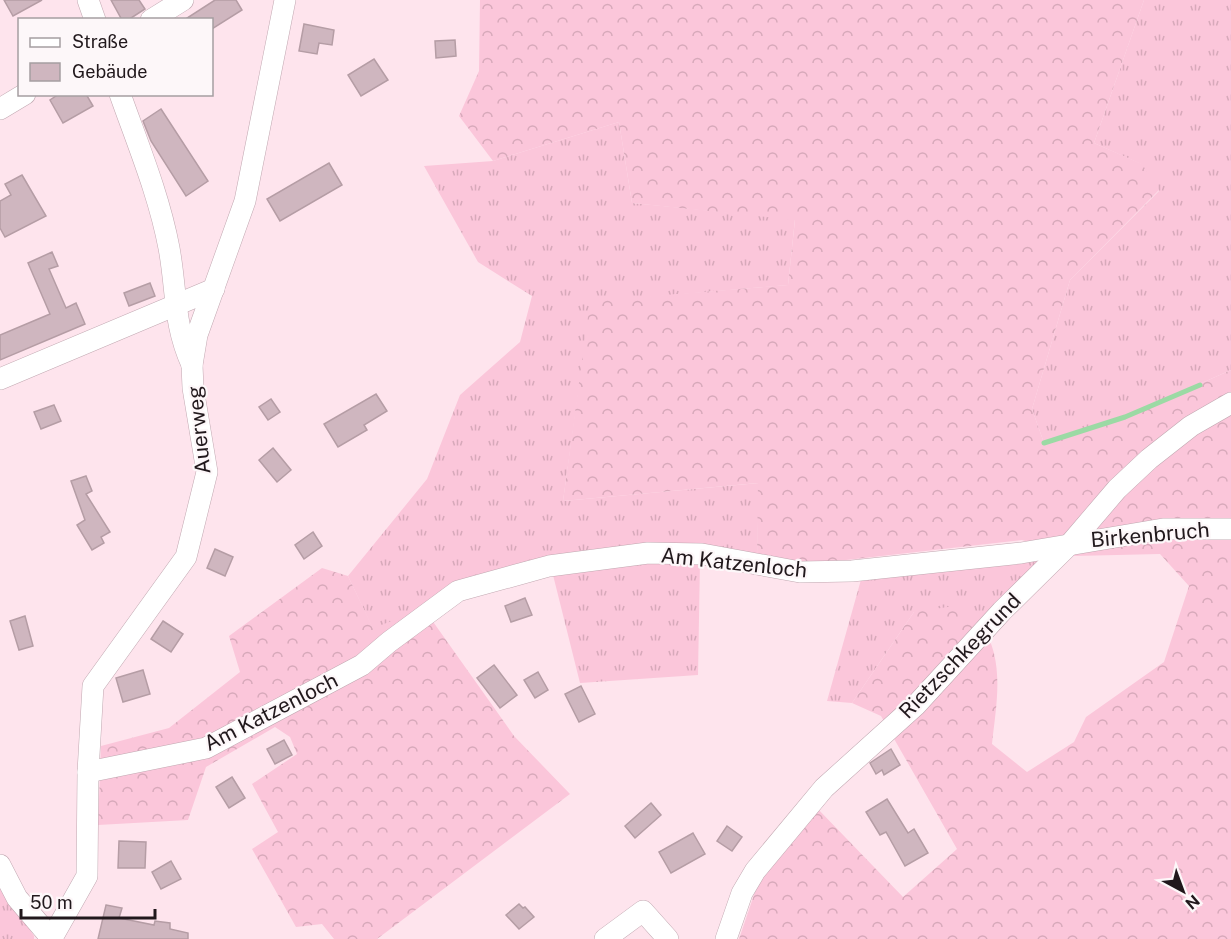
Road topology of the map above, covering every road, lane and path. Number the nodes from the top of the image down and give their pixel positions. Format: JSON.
{"nodes":[{"id":1,"x":88,"y":0,"type":"edge"},
{"id":2,"x":183,"y":0,"type":"edge"},
{"id":3,"x":285,"y":0,"type":"edge"},
{"id":4,"x":93,"y":18,"type":"edge"},
{"id":5,"x":154,"y":18,"type":"edge"},
{"id":6,"x":23,"y":96,"type":"edge"},
{"id":7,"x":121,"y":96,"type":"edge"},
{"id":8,"x":0,"y":109,"type":"edge"},
{"id":9,"x":214,"y":289,"type":"junction"},
{"id":10,"x":175,"y":305,"type":"junction"},
{"id":11,"x":192,"y":366,"type":"junction"},
{"id":12,"x":0,"y":378,"type":"edge"},
{"id":13,"x":1231,"y":403,"type":"edge"},
{"id":14,"x":1231,"y":529,"type":"edge"},
{"id":15,"x":1070,"y":544,"type":"junction"},
{"id":16,"x":88,"y":772,"type":"junction"},
{"id":17,"x":0,"y":865,"type":"edge"},
{"id":18,"x":52,"y":939,"type":"edge"},
{"id":19,"x":605,"y":939,"type":"edge"},
{"id":20,"x":668,"y":939,"type":"edge"},
{"id":21,"x":726,"y":939,"type":"edge"}],
"edges":[{"from":1,"to":4,"type":"street"},
{"from":2,"to":5,"type":"street"},
{"from":3,"to":9,"type":"street","name":"Auerweg"},
{"from":6,"to":8,"type":"street"},
{"from":7,"to":10,"type":"street"},
{"from":9,"to":10,"type":"street"},
{"from":9,"to":11,"type":"street","name":"Auerweg"},
{"from":10,"to":11,"type":"street"},
{"from":10,"to":12,"type":"street"},
{"from":11,"to":16,"type":"street","name":"Auerweg"},
{"from":13,"to":15,"type":"street","name":"Rietzschkegrund"},
{"from":14,"to":15,"type":"street","name":"Birkenbruch"},
{"from":15,"to":16,"type":"street","name":"Am Katzenloch"},
{"from":15,"to":21,"type":"street","name":"Rietzschkegrund"},
{"from":16,"to":18,"type":"street","name":"Auerweg"},
{"from":17,"to":18,"type":"street"},
{"from":19,"to":20,"type":"street"}]}
